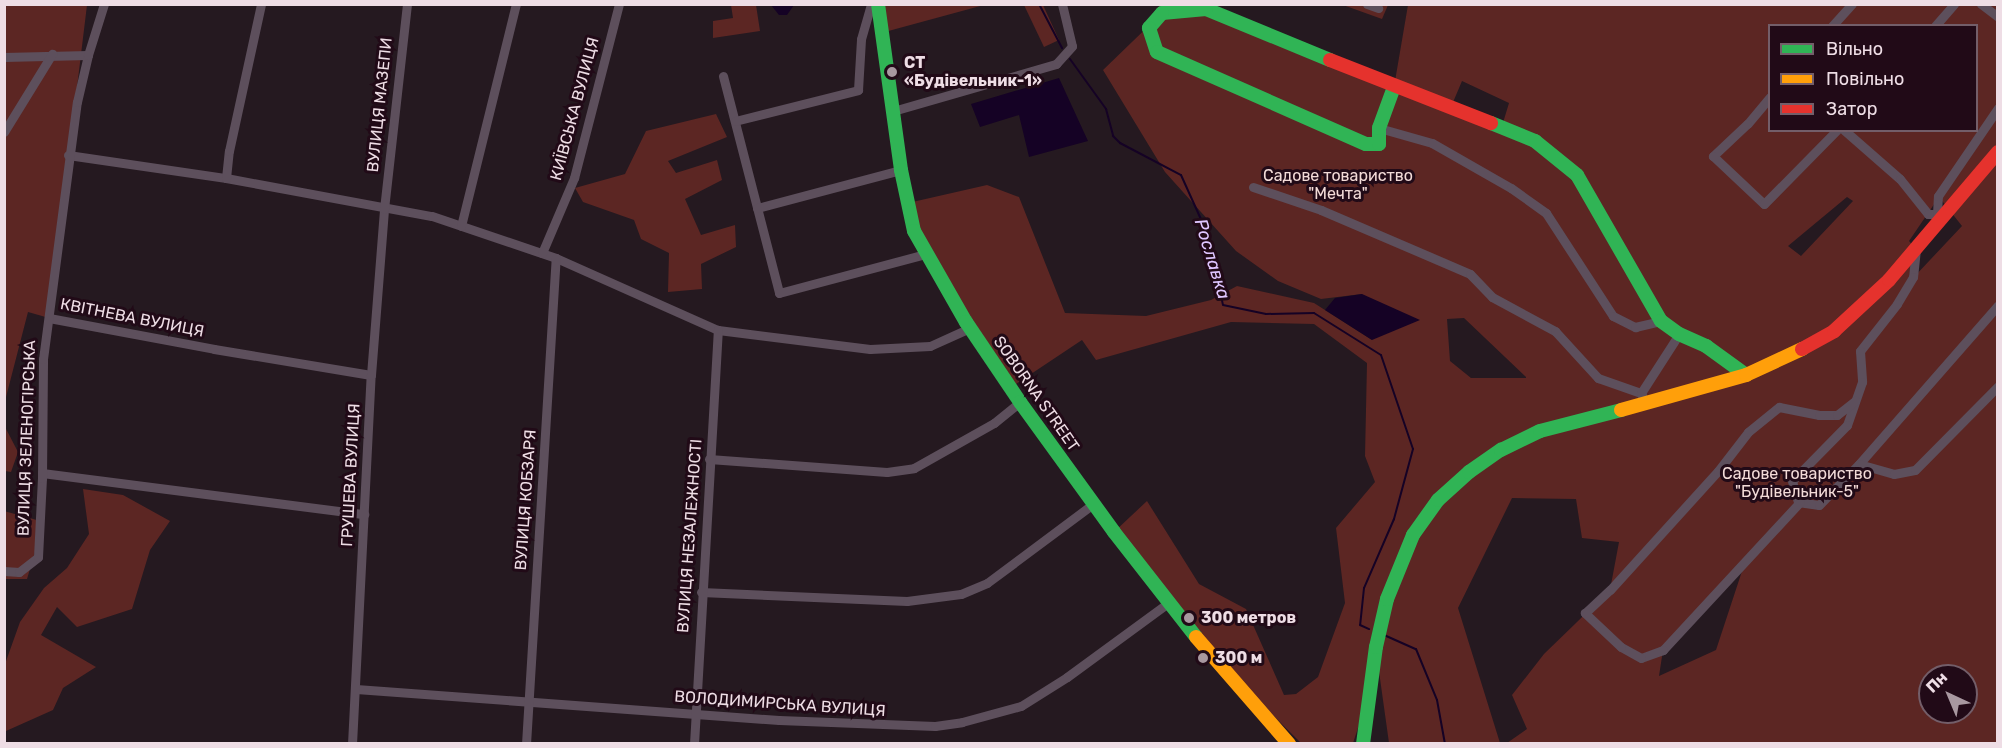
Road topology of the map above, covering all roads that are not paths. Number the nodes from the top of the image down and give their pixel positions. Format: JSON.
{"nodes":[{"id":1,"x":104,"y":4,"type":"edge"},
{"id":2,"x":261,"y":4,"type":"edge"},
{"id":3,"x":407,"y":4,"type":"edge"},
{"id":4,"x":516,"y":4,"type":"edge"},
{"id":5,"x":619,"y":4,"type":"edge"},
{"id":6,"x":871,"y":4,"type":"edge"},
{"id":7,"x":878,"y":4,"type":"edge"},
{"id":8,"x":1062,"y":4,"type":"edge"},
{"id":9,"x":1366,"y":4,"type":"edge"},
{"id":10,"x":1852,"y":4,"type":"edge"},
{"id":11,"x":1954,"y":4,"type":"edge"},
{"id":12,"x":1981,"y":4,"type":"edge"},
{"id":13,"x":1378,"y":8,"type":"dead end"},
{"id":14,"x":1998,"y":17,"type":"edge"},
{"id":15,"x":1834,"y":24,"type":"edge"},
{"id":16,"x":1937,"y":24,"type":"edge"},
{"id":17,"x":52,"y":54,"type":"junction"},
{"id":18,"x":88,"y":55,"type":"junction"},
{"id":19,"x":4,"y":57,"type":"edge"},
{"id":20,"x":723,"y":76,"type":"dead end"},
{"id":21,"x":1394,"y":87,"type":"junction"},
{"id":22,"x":1768,"y":99,"type":"edge"},
{"id":23,"x":1998,"y":108,"type":"edge"},
{"id":24,"x":892,"y":111,"type":"junction"},
{"id":25,"x":735,"y":121,"type":"junction"},
{"id":26,"x":1379,"y":128,"type":"junction"},
{"id":27,"x":4,"y":132,"type":"edge"},
{"id":28,"x":1835,"y":132,"type":"edge"},
{"id":29,"x":1846,"y":132,"type":"edge"},
{"id":30,"x":1998,"y":152,"type":"edge"},
{"id":31,"x":68,"y":155,"type":"junction"},
{"id":32,"x":901,"y":170,"type":"junction"},
{"id":33,"x":226,"y":178,"type":"junction"},
{"id":34,"x":1253,"y":187,"type":"dead end"},
{"id":35,"x":757,"y":207,"type":"junction"},
{"id":36,"x":384,"y":209,"type":"junction"},
{"id":37,"x":1939,"y":217,"type":"junction"},
{"id":38,"x":461,"y":226,"type":"junction"},
{"id":39,"x":1916,"y":249,"type":"junction"},
{"id":40,"x":542,"y":253,"type":"junction"},
{"id":41,"x":926,"y":254,"type":"junction"},
{"id":42,"x":556,"y":258,"type":"junction"},
{"id":43,"x":1998,"y":305,"type":"edge"},
{"id":44,"x":48,"y":318,"type":"junction"},
{"id":45,"x":1662,"y":321,"type":"junction"},
{"id":46,"x":970,"y":328,"type":"junction"},
{"id":47,"x":718,"y":330,"type":"junction"},
{"id":48,"x":1678,"y":334,"type":"junction"},
{"id":49,"x":371,"y":375,"type":"junction"},
{"id":50,"x":1746,"y":375,"type":"junction"},
{"id":51,"x":1998,"y":386,"type":"edge"},
{"id":52,"x":1643,"y":398,"type":"junction"},
{"id":53,"x":1855,"y":401,"type":"junction"},
{"id":54,"x":1020,"y":402,"type":"junction"},
{"id":55,"x":710,"y":459,"type":"junction"},
{"id":56,"x":1859,"y":464,"type":"junction"},
{"id":57,"x":42,"y":473,"type":"junction"},
{"id":58,"x":1800,"y":502,"type":"junction"},
{"id":59,"x":1094,"y":504,"type":"junction"},
{"id":60,"x":364,"y":514,"type":"junction"},
{"id":61,"x":4,"y":571,"type":"edge"},
{"id":62,"x":701,"y":592,"type":"junction"},
{"id":63,"x":1168,"y":603,"type":"junction"},
{"id":64,"x":356,"y":689,"type":"junction"},
{"id":65,"x":529,"y":703,"type":"junction"},
{"id":66,"x":695,"y":713,"type":"junction"},
{"id":67,"x":352,"y":744,"type":"edge"},
{"id":68,"x":526,"y":744,"type":"edge"},
{"id":69,"x":694,"y":744,"type":"edge"},
{"id":70,"x":1289,"y":744,"type":"edge"},
{"id":71,"x":1363,"y":744,"type":"edge"}],
"edges":[{"from":1,"to":18,"type":"street","name":"КВІТНЕВА ВУЛИЦЯ"},
{"from":2,"to":33,"type":"street"},
{"from":3,"to":36,"type":"street","name":"ВУЛИЦЯ МАЗЕПИ"},
{"from":4,"to":38,"type":"street"},
{"from":5,"to":40,"type":"street","name":"КИЇВСЬКА ВУЛИЦЯ"},
{"from":6,"to":25,"type":"street"},
{"from":7,"to":24,"type":"street","name":"SOBORNA STREET"},
{"from":8,"to":24,"type":"street"},
{"from":9,"to":13,"type":"street"},
{"from":10,"to":15,"type":"street"},
{"from":11,"to":16,"type":"street"},
{"from":12,"to":14,"type":"street"},
{"from":17,"to":18,"type":"street"},
{"from":17,"to":19,"type":"street"},
{"from":17,"to":27,"type":"street"},
{"from":18,"to":31,"type":"street","name":"КВІТНЕВА ВУЛИЦЯ"},
{"from":20,"to":25,"type":"street"},
{"from":21,"to":26,"type":"street"},
{"from":21,"to":26,"type":"street"},
{"from":21,"to":45,"type":"street"},
{"from":22,"to":28,"type":"street"},
{"from":23,"to":37,"type":"street"},
{"from":24,"to":32,"type":"street","name":"SOBORNA STREET"},
{"from":25,"to":35,"type":"street"},
{"from":26,"to":45,"type":"street"},
{"from":29,"to":37,"type":"street"},
{"from":30,"to":37,"type":"street"},
{"from":31,"to":33,"type":"street"},
{"from":31,"to":44,"type":"street","name":"КВІТНЕВА ВУЛИЦЯ"},
{"from":32,"to":35,"type":"street"},
{"from":32,"to":41,"type":"street","name":"SOBORNA STREET"},
{"from":33,"to":36,"type":"street"},
{"from":34,"to":52,"type":"street"},
{"from":35,"to":41,"type":"street"},
{"from":36,"to":38,"type":"street"},
{"from":36,"to":49,"type":"street","name":"ГРУШЕВА ВУЛИЦЯ"},
{"from":37,"to":39,"type":"street"},
{"from":38,"to":40,"type":"street"},
{"from":39,"to":50,"type":"street"},
{"from":39,"to":53,"type":"street"},
{"from":40,"to":42,"type":"street"},
{"from":41,"to":46,"type":"street","name":"SOBORNA STREET"},
{"from":42,"to":47,"type":"street"},
{"from":42,"to":65,"type":"street","name":"ВУЛИЦЯ КОБЗАРЯ"},
{"from":43,"to":56,"type":"street"},
{"from":44,"to":49,"type":"street","name":"КВІТНЕВА ВУЛИЦЯ"},
{"from":44,"to":57,"type":"street","name":"ВУЛИЦЯ ЗЕЛЕНОГІРСЬКА"},
{"from":45,"to":48,"type":"street"},
{"from":46,"to":47,"type":"street"},
{"from":46,"to":54,"type":"street","name":"SOBORNA STREET"},
{"from":47,"to":55,"type":"street","name":"ВУЛИЦЯ НЕЗАЛЕЖНОСТІ"},
{"from":48,"to":50,"type":"street"},
{"from":48,"to":52,"type":"street"},
{"from":49,"to":60,"type":"street","name":"ГРУШЕВА ВУЛИЦЯ"},
{"from":50,"to":52,"type":"street"},
{"from":51,"to":56,"type":"street"},
{"from":52,"to":71,"type":"street"},
{"from":53,"to":58,"type":"street"},
{"from":53,"to":58,"type":"street"},
{"from":54,"to":55,"type":"street"},
{"from":54,"to":59,"type":"street","name":"SOBORNA STREET"},
{"from":55,"to":62,"type":"street","name":"ВУЛИЦЯ НЕЗАЛЕЖНОСТІ"},
{"from":56,"to":58,"type":"street"},
{"from":57,"to":60,"type":"street"},
{"from":57,"to":61,"type":"street","name":"ВУЛИЦЯ ЗЕЛЕНОГІРСЬКА"},
{"from":59,"to":62,"type":"street"},
{"from":59,"to":63,"type":"street","name":"SOBORNA STREET"},
{"from":60,"to":64,"type":"street","name":"ГРУШЕВА ВУЛИЦЯ"},
{"from":62,"to":66,"type":"street","name":"ВУЛИЦЯ НЕЗАЛЕЖНОСТІ"},
{"from":63,"to":66,"type":"street","name":"ВОЛОДИМИРСЬКА ВУЛИЦЯ"},
{"from":63,"to":70,"type":"street","name":"SOBORNA STREET"},
{"from":64,"to":65,"type":"street","name":"ВОЛОДИМИРСЬКА ВУЛИЦЯ"},
{"from":64,"to":67,"type":"street","name":"ГРУШЕВА ВУЛИЦЯ"},
{"from":65,"to":66,"type":"street","name":"ВОЛОДИМИРСЬКА ВУЛИЦЯ"},
{"from":65,"to":68,"type":"street","name":"ВУЛИЦЯ КОБЗАРЯ"},
{"from":66,"to":69,"type":"street","name":"ВУЛИЦЯ НЕЗАЛЕЖНОСТІ"}]}
